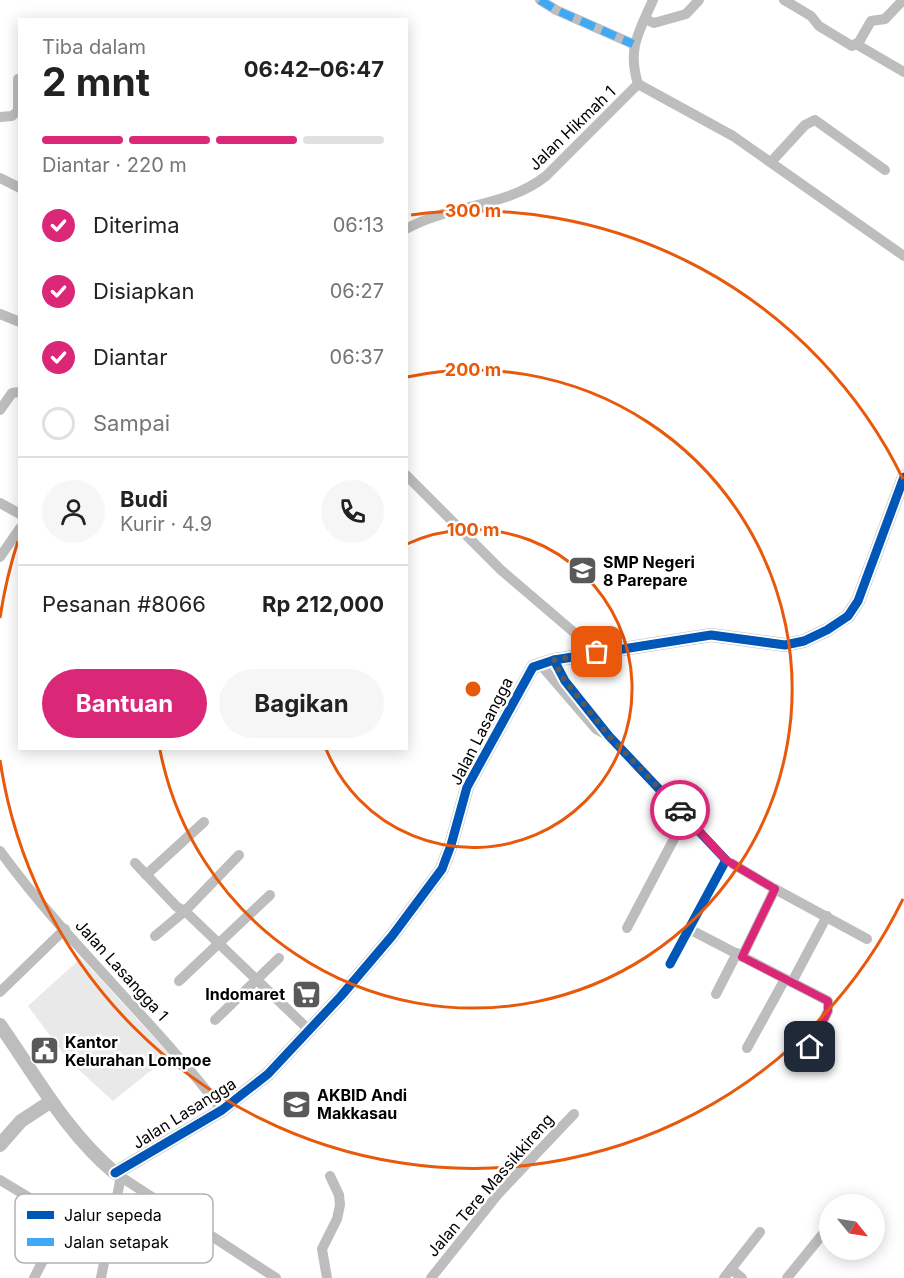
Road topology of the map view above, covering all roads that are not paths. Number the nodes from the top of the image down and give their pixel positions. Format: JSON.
{"nodes":[{"id":1,"x":540,"y":0,"type":"edge"},
{"id":2,"x":653,"y":0,"type":"edge"},
{"id":3,"x":699,"y":0,"type":"edge"},
{"id":4,"x":784,"y":0,"type":"edge"},
{"id":5,"x":903,"y":1,"type":"edge"},
{"id":6,"x":645,"y":19,"type":"junction"},
{"id":7,"x":633,"y":44,"type":"junction"},
{"id":8,"x":856,"y":44,"type":"junction"},
{"id":9,"x":904,"y":72,"type":"edge"},
{"id":10,"x":18,"y":79,"type":"edge"},
{"id":11,"x":638,"y":84,"type":"junction"},
{"id":12,"x":0,"y":117,"type":"edge"},
{"id":13,"x":771,"y":162,"type":"junction"},
{"id":14,"x":885,"y":170,"type":"dead end"},
{"id":15,"x":0,"y":178,"type":"edge"},
{"id":16,"x":18,"y":187,"type":"edge"},
{"id":17,"x":408,"y":228,"type":"edge"},
{"id":18,"x":904,"y":255,"type":"edge"},
{"id":19,"x":0,"y":314,"type":"edge"},
{"id":20,"x":18,"y":321,"type":"edge"},
{"id":21,"x":18,"y":392,"type":"edge"},
{"id":22,"x":0,"y":410,"type":"edge"},
{"id":23,"x":408,"y":477,"type":"edge"},
{"id":24,"x":904,"y":477,"type":"edge"},
{"id":25,"x":0,"y":503,"type":"edge"},
{"id":26,"x":18,"y":513,"type":"edge"},
{"id":27,"x":18,"y":531,"type":"edge"},
{"id":28,"x":0,"y":557,"type":"edge"},
{"id":29,"x":597,"y":652,"type":"junction"},
{"id":30,"x":554,"y":660,"type":"junction"},
{"id":31,"x":540,"y":664,"type":"junction"},
{"id":32,"x":609,"y":736,"type":"junction"},
{"id":33,"x":686,"y":816,"type":"junction"},
{"id":34,"x":204,"y":822,"type":"dead end"},
{"id":35,"x":0,"y":851,"type":"edge"},
{"id":36,"x":239,"y":855,"type":"dead end"},
{"id":37,"x":726,"y":860,"type":"junction"},
{"id":38,"x":135,"y":863,"type":"dead end"},
{"id":39,"x":146,"y":875,"type":"junction"},
{"id":40,"x":775,"y":889,"type":"junction"},
{"id":41,"x":270,"y":895,"type":"dead end"},
{"id":42,"x":185,"y":911,"type":"junction"},
{"id":43,"x":827,"y":916,"type":"junction"},
{"id":44,"x":627,"y":928,"type":"dead end"},
{"id":45,"x":65,"y":929,"type":"junction"},
{"id":46,"x":690,"y":930,"type":"junction"},
{"id":47,"x":155,"y":936,"type":"dead end"},
{"id":48,"x":867,"y":939,"type":"dead end"},
{"id":49,"x":218,"y":943,"type":"junction"},
{"id":50,"x":740,"y":955,"type":"junction"},
{"id":51,"x":279,"y":958,"type":"dead end"},
{"id":52,"x":670,"y":964,"type":"dead end"},
{"id":53,"x":256,"y":979,"type":"junction"},
{"id":54,"x":788,"y":980,"type":"junction"},
{"id":55,"x":179,"y":981,"type":"dead end"},
{"id":56,"x":0,"y":992,"type":"edge"},
{"id":57,"x":716,"y":994,"type":"dead end"},
{"id":58,"x":215,"y":1020,"type":"dead end"},
{"id":59,"x":1,"y":1028,"type":"edge"},
{"id":60,"x":309,"y":1030,"type":"junction"},
{"id":61,"x":810,"y":1047,"type":"dead end"},
{"id":62,"x":747,"y":1048,"type":"dead end"},
{"id":63,"x":50,"y":1102,"type":"junction"},
{"id":64,"x":222,"y":1110,"type":"junction"},
{"id":65,"x":574,"y":1114,"type":"dead end"},
{"id":66,"x":0,"y":1145,"type":"edge"},
{"id":67,"x":118,"y":1175,"type":"junction"},
{"id":68,"x":330,"y":1176,"type":"dead end"},
{"id":69,"x":0,"y":1180,"type":"edge"},
{"id":70,"x":22,"y":1194,"type":"edge"},
{"id":71,"x":115,"y":1194,"type":"edge"},
{"id":72,"x":147,"y":1194,"type":"edge"},
{"id":73,"x":760,"y":1232,"type":"dead end"},
{"id":74,"x":213,"y":1237,"type":"edge"},
{"id":75,"x":819,"y":1239,"type":"edge"},
{"id":76,"x":42,"y":1263,"type":"edge"},
{"id":77,"x":103,"y":1263,"type":"edge"},
{"id":78,"x":727,"y":1274,"type":"edge"},
{"id":79,"x":34,"y":1278,"type":"edge"},
{"id":80,"x":101,"y":1278,"type":"edge"},
{"id":81,"x":276,"y":1278,"type":"edge"},
{"id":82,"x":327,"y":1278,"type":"edge"},
{"id":83,"x":430,"y":1278,"type":"edge"},
{"id":84,"x":742,"y":1278,"type":"edge"},
{"id":85,"x":787,"y":1278,"type":"edge"}],
"edges":[{"from":1,"to":7,"type":"street"},
{"from":2,"to":6,"type":"street","name":"Jalan Hikmah 1"},
{"from":3,"to":6,"type":"street"},
{"from":4,"to":8,"type":"street"},
{"from":5,"to":8,"type":"street"},
{"from":6,"to":7,"type":"street","name":"Jalan Hikmah 1"},
{"from":7,"to":11,"type":"street","name":"Jalan Hikmah 1"},
{"from":8,"to":9,"type":"street"},
{"from":10,"to":12,"type":"street"},
{"from":11,"to":13,"type":"street"},
{"from":11,"to":17,"type":"street","name":"Jalan Hikmah 1"},
{"from":13,"to":14,"type":"street"},
{"from":13,"to":18,"type":"street"},
{"from":15,"to":16,"type":"street"},
{"from":19,"to":20,"type":"street"},
{"from":21,"to":22,"type":"street"},
{"from":23,"to":29,"type":"street"},
{"from":24,"to":29,"type":"street"},
{"from":25,"to":26,"type":"street"},
{"from":27,"to":28,"type":"street"},
{"from":29,"to":30,"type":"street"},
{"from":30,"to":31,"type":"street"},
{"from":30,"to":32,"type":"street"},
{"from":31,"to":32,"type":"street"},
{"from":31,"to":60,"type":"street","name":"Jalan Lasangga"},
{"from":32,"to":33,"type":"street"},
{"from":33,"to":37,"type":"street"},
{"from":33,"to":44,"type":"street"},
{"from":34,"to":39,"type":"street"},
{"from":35,"to":45,"type":"street","name":"Jalan Lasangga 1"},
{"from":36,"to":42,"type":"street"},
{"from":37,"to":40,"type":"street"},
{"from":37,"to":46,"type":"street"},
{"from":38,"to":39,"type":"street"},
{"from":39,"to":42,"type":"street"},
{"from":40,"to":43,"type":"street"},
{"from":40,"to":50,"type":"street"},
{"from":41,"to":49,"type":"street"},
{"from":42,"to":47,"type":"street"},
{"from":42,"to":49,"type":"street"},
{"from":43,"to":48,"type":"street"},
{"from":43,"to":54,"type":"street"},
{"from":45,"to":56,"type":"street"},
{"from":45,"to":64,"type":"street","name":"Jalan Lasangga 1"},
{"from":46,"to":50,"type":"street"},
{"from":46,"to":52,"type":"street"},
{"from":49,"to":53,"type":"street"},
{"from":49,"to":55,"type":"street"},
{"from":50,"to":54,"type":"street"},
{"from":50,"to":57,"type":"street"},
{"from":51,"to":53,"type":"street"},
{"from":53,"to":58,"type":"street"},
{"from":53,"to":60,"type":"street"},
{"from":54,"to":61,"type":"street"},
{"from":54,"to":62,"type":"street"},
{"from":59,"to":63,"type":"street"},
{"from":60,"to":64,"type":"street","name":"Jalan Lasangga"},
{"from":63,"to":66,"type":"street"},
{"from":63,"to":67,"type":"street"},
{"from":64,"to":67,"type":"street","name":"Jalan Lasangga"},
{"from":65,"to":83,"type":"street","name":"Jalan Tere Massikkireng"},
{"from":67,"to":71,"type":"street"},
{"from":67,"to":72,"type":"street"},
{"from":68,"to":82,"type":"street"},
{"from":69,"to":70,"type":"street"},
{"from":73,"to":78,"type":"street"},
{"from":74,"to":81,"type":"street"},
{"from":75,"to":85,"type":"street"},
{"from":76,"to":79,"type":"street"},
{"from":77,"to":80,"type":"street"},
{"from":78,"to":84,"type":"street"}]}
